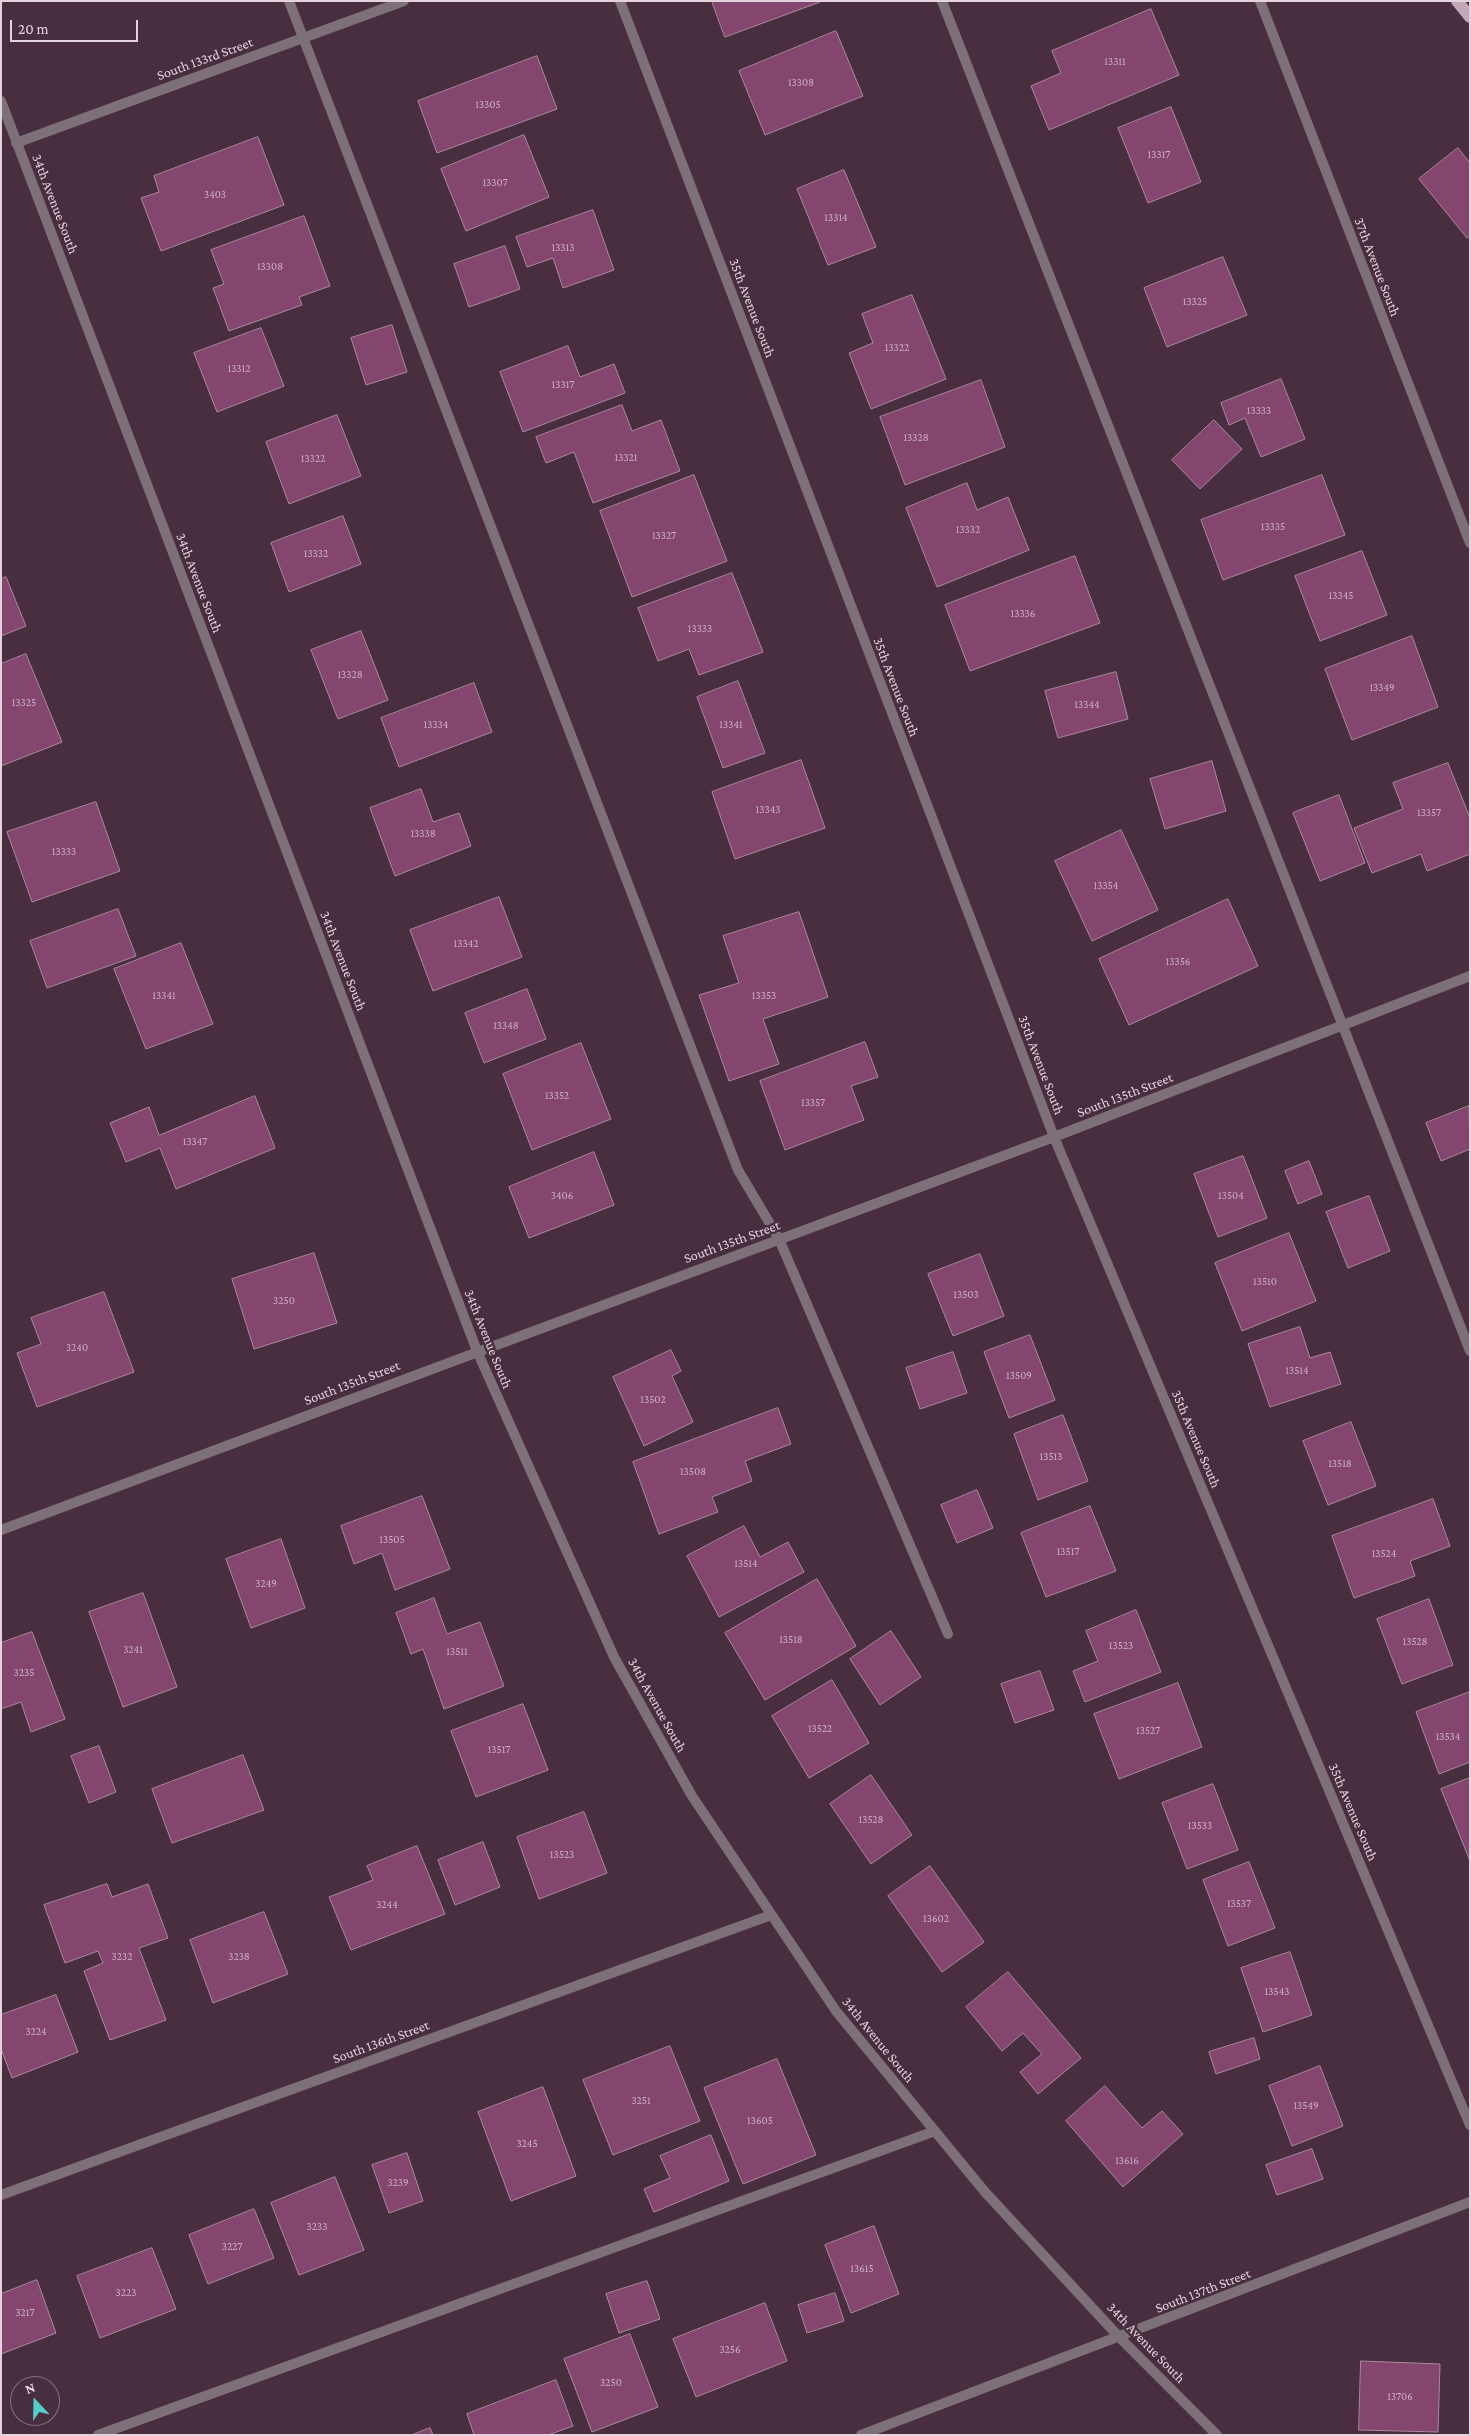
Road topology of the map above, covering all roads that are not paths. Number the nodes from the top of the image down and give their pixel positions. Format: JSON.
{"nodes":[{"id":1,"x":289,"y":1,"type":"edge"},
{"id":2,"x":404,"y":1,"type":"edge"},
{"id":3,"x":620,"y":1,"type":"edge"},
{"id":4,"x":942,"y":1,"type":"edge"},
{"id":5,"x":1260,"y":1,"type":"edge"},
{"id":6,"x":1457,"y":1,"type":"edge"},
{"id":7,"x":1470,"y":17,"type":"edge"},
{"id":8,"x":304,"y":38,"type":"junction"},
{"id":9,"x":1,"y":101,"type":"edge"},
{"id":10,"x":16,"y":143,"type":"junction"},
{"id":11,"x":1470,"y":543,"type":"edge"},
{"id":12,"x":1470,"y":976,"type":"edge"},
{"id":13,"x":1342,"y":1025,"type":"junction"},
{"id":14,"x":1054,"y":1137,"type":"junction"},
{"id":15,"x":779,"y":1239,"type":"junction"},
{"id":16,"x":1470,"y":1351,"type":"edge"},
{"id":17,"x":476,"y":1352,"type":"junction"},
{"id":18,"x":1,"y":1530,"type":"edge"},
{"id":19,"x":948,"y":1634,"type":"dead end"},
{"id":20,"x":771,"y":1915,"type":"junction"},
{"id":21,"x":1470,"y":2125,"type":"edge"},
{"id":22,"x":935,"y":2131,"type":"junction"},
{"id":23,"x":1,"y":2195,"type":"edge"},
{"id":24,"x":1470,"y":2202,"type":"edge"},
{"id":25,"x":1120,"y":2338,"type":"junction"},
{"id":26,"x":98,"y":2435,"type":"edge"},
{"id":27,"x":861,"y":2435,"type":"edge"},
{"id":28,"x":1217,"y":2435,"type":"edge"}],
"edges":[{"from":1,"to":8,"type":"street"},
{"from":2,"to":8,"type":"street","name":"South 133rd Street"},
{"from":3,"to":14,"type":"street","name":"35th Avenue South"},
{"from":4,"to":13,"type":"street"},
{"from":5,"to":11,"type":"street","name":"37th Avenue South"},
{"from":6,"to":7,"type":"main road"},
{"from":8,"to":10,"type":"street","name":"South 133rd Street"},
{"from":8,"to":15,"type":"street"},
{"from":9,"to":10,"type":"street","name":"34th Avenue South"},
{"from":10,"to":17,"type":"street","name":"34th Avenue South"},
{"from":12,"to":13,"type":"street","name":"South 135th Street"},
{"from":13,"to":14,"type":"street","name":"South 135th Street"},
{"from":13,"to":16,"type":"street"},
{"from":14,"to":15,"type":"street","name":"South 135th Street"},
{"from":14,"to":21,"type":"street","name":"35th Avenue South"},
{"from":15,"to":17,"type":"street","name":"South 135th Street"},
{"from":15,"to":19,"type":"street"},
{"from":17,"to":18,"type":"street","name":"South 135th Street"},
{"from":17,"to":20,"type":"street","name":"34th Avenue South"},
{"from":20,"to":22,"type":"street","name":"34th Avenue South"},
{"from":20,"to":23,"type":"street","name":"South 136th Street"},
{"from":22,"to":25,"type":"street","name":"34th Avenue South"},
{"from":22,"to":26,"type":"street"},
{"from":24,"to":25,"type":"street","name":"South 137th Street"},
{"from":25,"to":27,"type":"street","name":"South 137th Street"},
{"from":25,"to":28,"type":"street","name":"34th Avenue South"}]}
